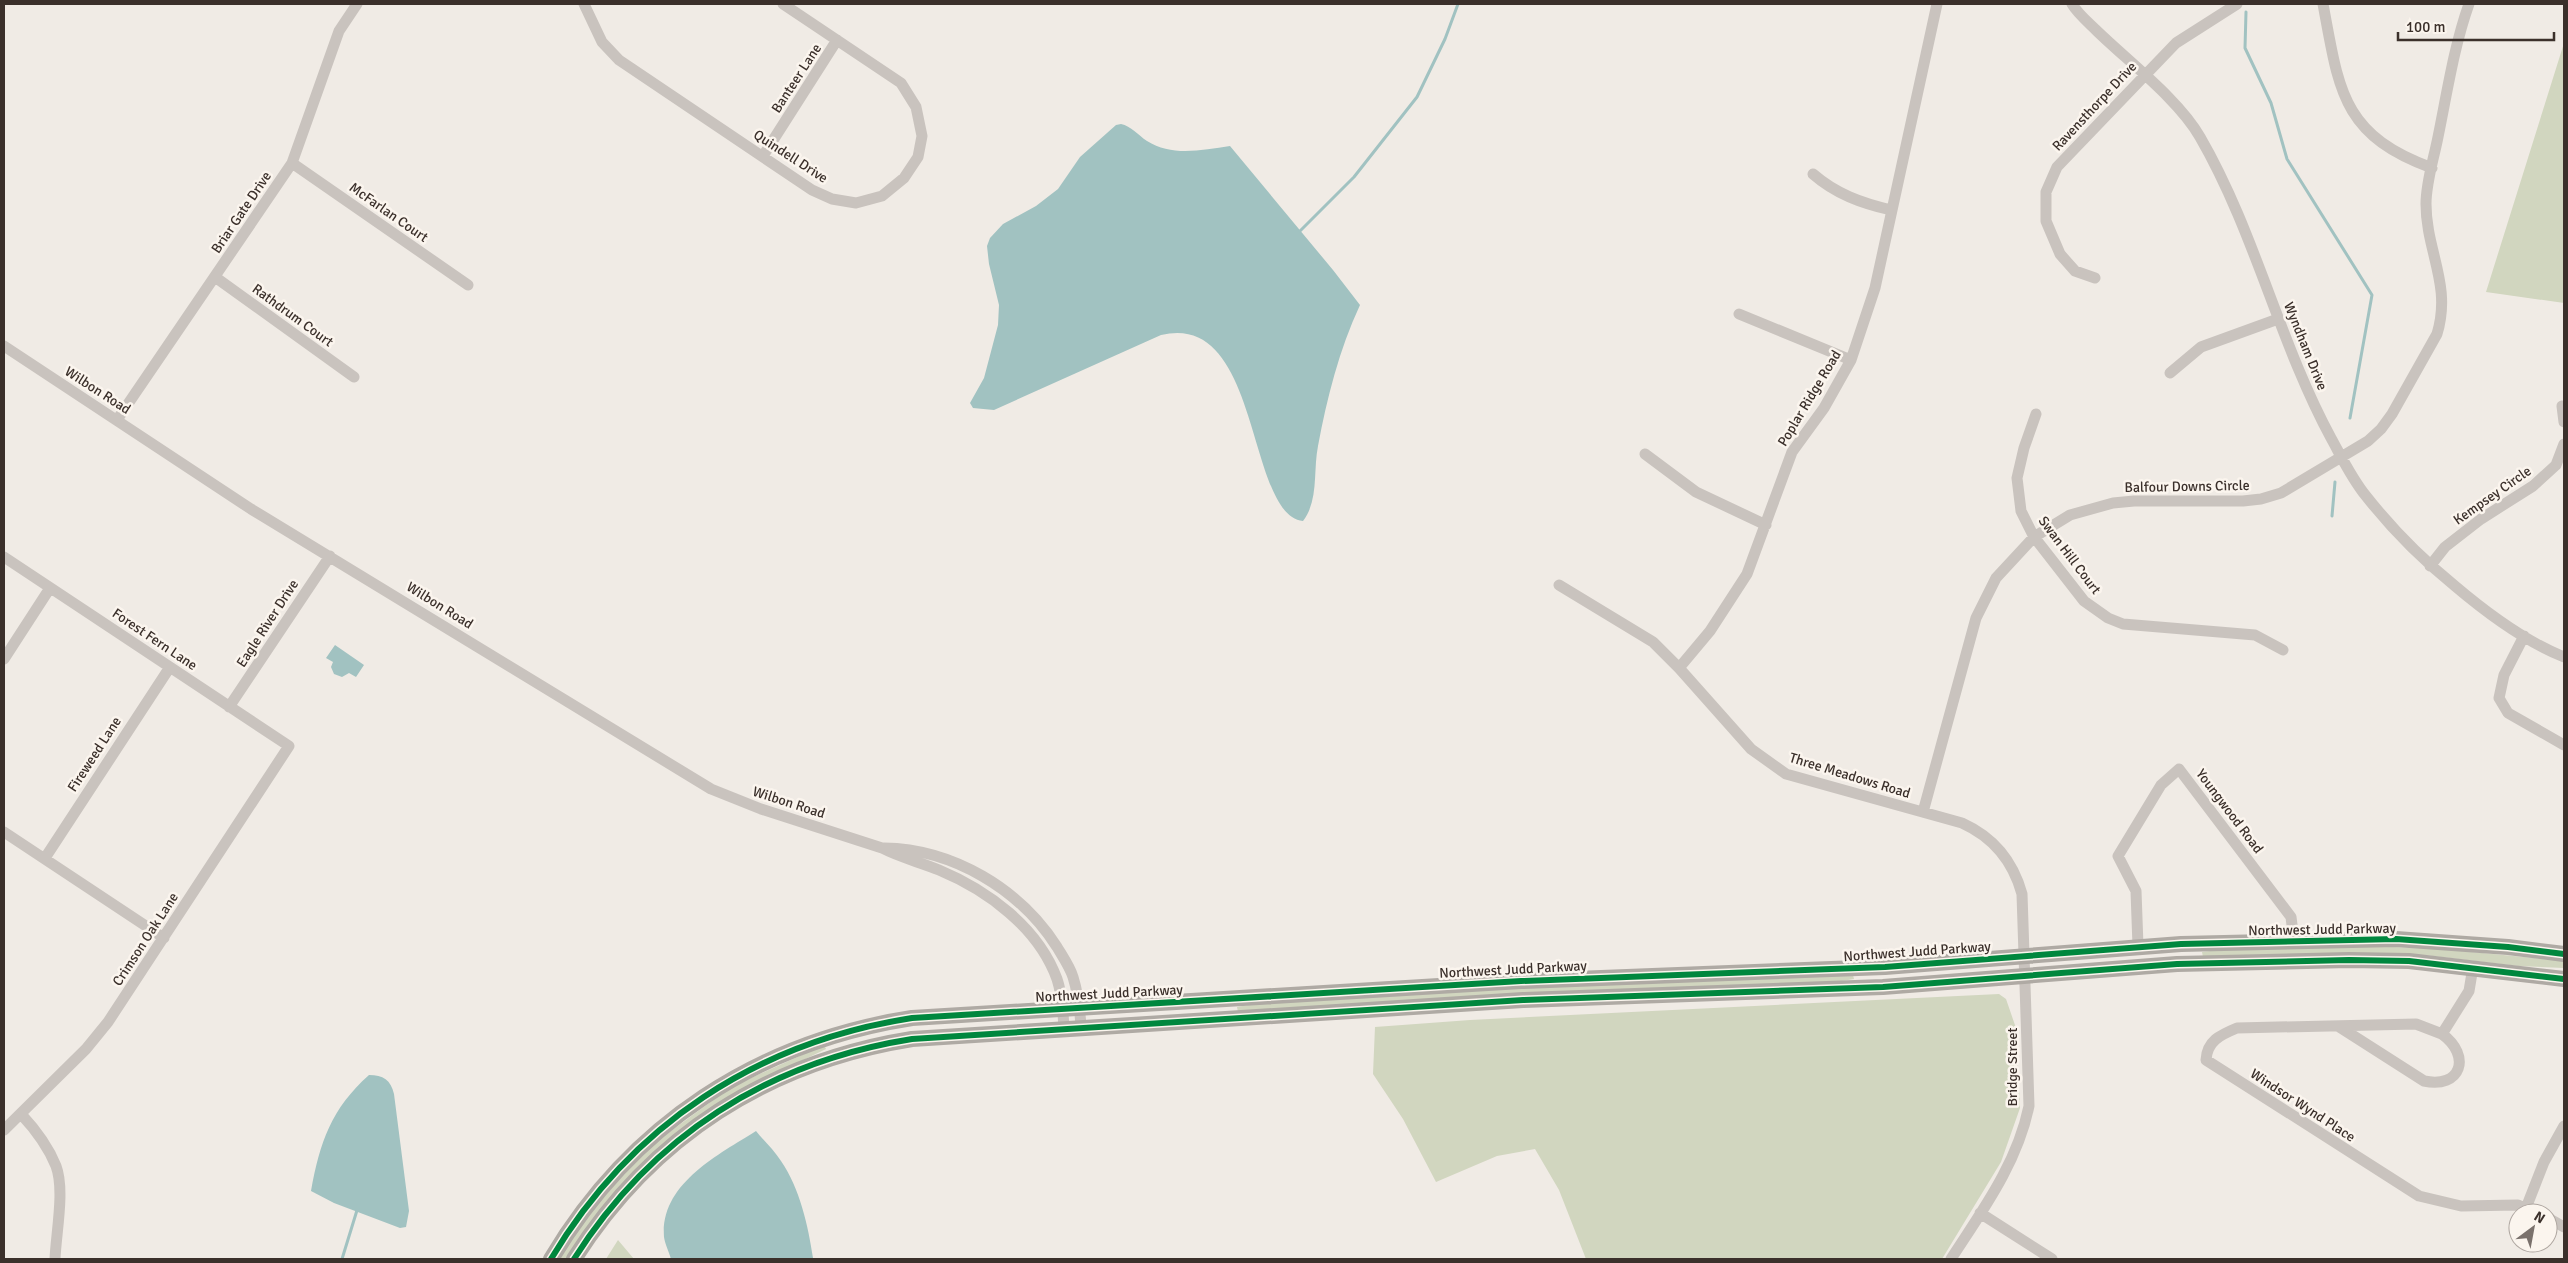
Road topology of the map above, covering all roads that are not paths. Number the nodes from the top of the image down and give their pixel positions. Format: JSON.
{"nodes":[{"id":1,"x":357,"y":4,"type":"edge"},
{"id":2,"x":584,"y":4,"type":"edge"},
{"id":3,"x":782,"y":4,"type":"edge"},
{"id":4,"x":1937,"y":4,"type":"edge"},
{"id":5,"x":2072,"y":4,"type":"edge"},
{"id":6,"x":2237,"y":4,"type":"edge"},
{"id":7,"x":2323,"y":4,"type":"edge"},
{"id":8,"x":2469,"y":4,"type":"edge"},
{"id":9,"x":837,"y":40,"type":"junction"},
{"id":10,"x":2143,"y":76,"type":"junction"},
{"id":11,"x":763,"y":156,"type":"junction"},
{"id":12,"x":292,"y":163,"type":"junction"},
{"id":13,"x":2432,"y":168,"type":"junction"},
{"id":14,"x":1813,"y":174,"type":"dead end"},
{"id":15,"x":1891,"y":210,"type":"junction"},
{"id":16,"x":215,"y":278,"type":"junction"},
{"id":17,"x":2095,"y":278,"type":"dead end"},
{"id":18,"x":468,"y":285,"type":"dead end"},
{"id":19,"x":1739,"y":314,"type":"dead end"},
{"id":20,"x":2278,"y":319,"type":"junction"},
{"id":21,"x":4,"y":346,"type":"edge"},
{"id":22,"x":1851,"y":360,"type":"junction"},
{"id":23,"x":2170,"y":373,"type":"dead end"},
{"id":24,"x":354,"y":378,"type":"dead end"},
{"id":25,"x":2562,"y":406,"type":"dead end"},
{"id":26,"x":2036,"y":414,"type":"dead end"},
{"id":27,"x":117,"y":420,"type":"junction"},
{"id":28,"x":2564,"y":422,"type":"edge"},
{"id":29,"x":2564,"y":444,"type":"edge"},
{"id":30,"x":1645,"y":454,"type":"dead end"},
{"id":31,"x":2341,"y":455,"type":"junction"},
{"id":32,"x":1766,"y":525,"type":"junction"},
{"id":33,"x":2034,"y":536,"type":"junction"},
{"id":34,"x":330,"y":556,"type":"junction"},
{"id":35,"x":4,"y":557,"type":"edge"},
{"id":36,"x":2430,"y":566,"type":"junction"},
{"id":37,"x":1559,"y":585,"type":"dead end"},
{"id":38,"x":50,"y":588,"type":"junction"},
{"id":39,"x":2524,"y":636,"type":"junction"},
{"id":40,"x":2283,"y":650,"type":"dead end"},
{"id":41,"x":2564,"y":657,"type":"edge"},
{"id":42,"x":4,"y":659,"type":"edge"},
{"id":43,"x":170,"y":667,"type":"junction"},
{"id":44,"x":1679,"y":668,"type":"junction"},
{"id":45,"x":229,"y":707,"type":"junction"},
{"id":46,"x":2564,"y":744,"type":"edge"},
{"id":47,"x":289,"y":746,"type":"joint"},
{"id":48,"x":1923,"y":812,"type":"junction"},
{"id":49,"x":4,"y":832,"type":"edge"},
{"id":50,"x":882,"y":848,"type":"junction"},
{"id":51,"x":44,"y":858,"type":"junction"},
{"id":52,"x":164,"y":938,"type":"junction"},
{"id":53,"x":2294,"y":941,"type":"junction"},
{"id":54,"x":2138,"y":946,"type":"junction"},
{"id":55,"x":2564,"y":954,"type":"edge"},
{"id":56,"x":2025,"y":956,"type":"junction"},
{"id":57,"x":2473,"y":967,"type":"junction"},
{"id":58,"x":2024,"y":976,"type":"junction"},
{"id":59,"x":2564,"y":979,"type":"edge"},
{"id":60,"x":1079,"y":1007,"type":"junction"},
{"id":61,"x":1063,"y":1008,"type":"junction"},
{"id":62,"x":2338,"y":1026,"type":"junction"},
{"id":63,"x":1081,"y":1027,"type":"junction"},
{"id":64,"x":1064,"y":1028,"type":"junction"},
{"id":65,"x":2442,"y":1034,"type":"junction"},
{"id":66,"x":21,"y":1114,"type":"junction"},
{"id":67,"x":2564,"y":1126,"type":"edge"},
{"id":68,"x":4,"y":1130,"type":"edge"},
{"id":69,"x":2533,"y":1203,"type":"edge"},
{"id":70,"x":2508,"y":1205,"type":"edge"},
{"id":71,"x":1980,"y":1213,"type":"junction"},
{"id":72,"x":55,"y":1259,"type":"edge"},
{"id":73,"x":550,"y":1259,"type":"edge"},
{"id":74,"x":574,"y":1259,"type":"edge"},
{"id":75,"x":1951,"y":1259,"type":"edge"},
{"id":76,"x":2052,"y":1259,"type":"edge"}],
"edges":[{"from":1,"to":12,"type":"street","name":"Briar Gate Drive"},
{"from":2,"to":11,"type":"street","name":"Quindell Drive"},
{"from":3,"to":9,"type":"street","name":"Quindell Drive"},
{"from":4,"to":15,"type":"street","name":"Poplar Ridge Road"},
{"from":5,"to":10,"type":"street","name":"Wyndham Drive"},
{"from":6,"to":10,"type":"street","name":"Ravensthorpe Drive"},
{"from":7,"to":13,"type":"street"},
{"from":8,"to":13,"type":"street","name":"Balfour Downs Circle"},
{"from":9,"to":11,"type":"street","name":"Banteer Lane"},
{"from":9,"to":11,"type":"street","name":"Quindell Drive"},
{"from":10,"to":17,"type":"street","name":"Ravensthorpe Drive"},
{"from":10,"to":20,"type":"street","name":"Wyndham Drive"},
{"from":12,"to":16,"type":"street","name":"Briar Gate Drive"},
{"from":12,"to":18,"type":"street","name":"McFarlan Court"},
{"from":13,"to":31,"type":"street","name":"Balfour Downs Circle"},
{"from":14,"to":15,"type":"street"},
{"from":15,"to":22,"type":"street","name":"Poplar Ridge Road"},
{"from":16,"to":24,"type":"street","name":"Rathdrum Court"},
{"from":16,"to":27,"type":"street","name":"Briar Gate Drive"},
{"from":19,"to":22,"type":"street"},
{"from":20,"to":23,"type":"street"},
{"from":20,"to":31,"type":"street","name":"Wyndham Drive"},
{"from":21,"to":27,"type":"street","name":"Wilbon Road"},
{"from":22,"to":32,"type":"street","name":"Poplar Ridge Road"},
{"from":25,"to":28,"type":"street"},
{"from":26,"to":33,"type":"street","name":"Swan Hill Court"},
{"from":27,"to":34,"type":"street","name":"Wilbon Road"},
{"from":29,"to":36,"type":"street","name":"Kempsey Circle"},
{"from":30,"to":32,"type":"street"},
{"from":31,"to":33,"type":"street","name":"Balfour Downs Circle"},
{"from":31,"to":36,"type":"street","name":"Wyndham Drive"},
{"from":32,"to":44,"type":"street","name":"Poplar Ridge Road"},
{"from":33,"to":40,"type":"street","name":"Swan Hill Court"},
{"from":33,"to":48,"type":"street","name":"Balfour Downs Circle"},
{"from":34,"to":45,"type":"street","name":"Eagle River Drive"},
{"from":34,"to":50,"type":"street","name":"Wilbon Road"},
{"from":35,"to":38,"type":"street","name":"Forest Fern Lane"},
{"from":36,"to":39,"type":"street","name":"Wyndham Drive"},
{"from":37,"to":44,"type":"street","name":"Three Meadows Road"},
{"from":38,"to":42,"type":"street"},
{"from":38,"to":43,"type":"street","name":"Forest Fern Lane"},
{"from":39,"to":41,"type":"street","name":"Wyndham Drive"},
{"from":39,"to":46,"type":"street"},
{"from":43,"to":45,"type":"street","name":"Forest Fern Lane"},
{"from":43,"to":51,"type":"street","name":"Fireweed Lane"},
{"from":44,"to":48,"type":"street","name":"Three Meadows Road"},
{"from":45,"to":47,"type":"street","name":"Forest Fern Lane"},
{"from":47,"to":52,"type":"street","name":"Crimson Oak Lane"},
{"from":48,"to":56,"type":"street","name":"Three Meadows Road"},
{"from":49,"to":51,"type":"street"},
{"from":50,"to":60,"type":"street","name":"Wilbon Road"},
{"from":50,"to":61,"type":"street","name":"Wilbon Road"},
{"from":51,"to":52,"type":"street"},
{"from":52,"to":66,"type":"street","name":"Crimson Oak Lane"},
{"from":53,"to":54,"type":"highway","name":"Northwest Judd Parkway"},
{"from":53,"to":54,"type":"street","name":"Youngwood Road"},
{"from":53,"to":55,"type":"highway","name":"Northwest Judd Parkway"},
{"from":54,"to":56,"type":"highway","name":"Northwest Judd Parkway"},
{"from":56,"to":58,"type":"street","name":"Three Meadows Road"},
{"from":56,"to":60,"type":"highway","name":"Northwest Judd Parkway"},
{"from":57,"to":58,"type":"highway"},
{"from":57,"to":59,"type":"highway"},
{"from":57,"to":65,"type":"street"},
{"from":58,"to":63,"type":"highway"},
{"from":58,"to":71,"type":"street","name":"Bridge Street"},
{"from":60,"to":61,"type":"highway","name":"Northwest Judd Parkway"},
{"from":60,"to":63,"type":"street","name":"Wilbon Road"},
{"from":61,"to":64,"type":"street","name":"Wilbon Road"},
{"from":61,"to":73,"type":"highway","name":"Northwest Judd Parkway"},
{"from":62,"to":65,"type":"street","name":"Windsor Wynd Place"},
{"from":62,"to":65,"type":"street","name":"Windsor Wynd Place"},
{"from":62,"to":70,"type":"street","name":"Windsor Wynd Place"},
{"from":63,"to":64,"type":"highway"},
{"from":64,"to":74,"type":"highway"},
{"from":66,"to":68,"type":"street","name":"Crimson Oak Lane"},
{"from":66,"to":72,"type":"street"},
{"from":67,"to":69,"type":"street"},
{"from":71,"to":75,"type":"street","name":"Bridge Street"},
{"from":71,"to":76,"type":"street"}]}
